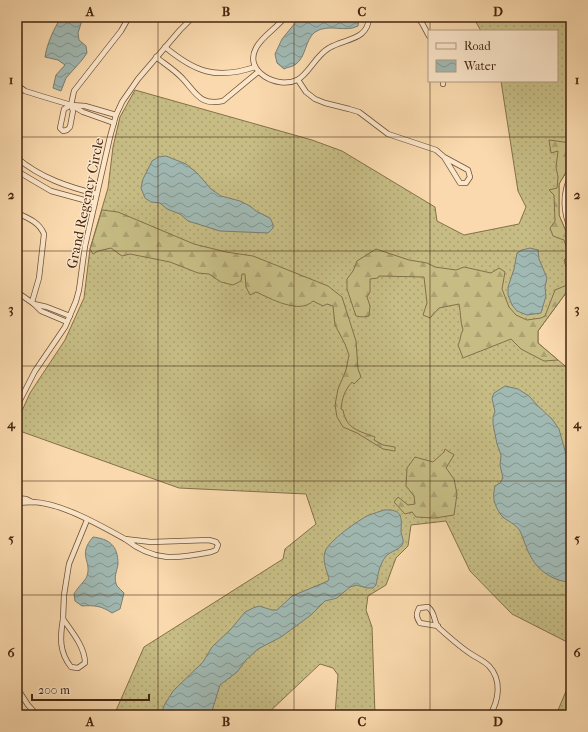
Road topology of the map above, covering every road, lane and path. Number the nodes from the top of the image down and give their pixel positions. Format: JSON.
{"nodes":[{"id":1,"x":129,"y":17,"type":"edge"},
{"id":2,"x":193,"y":17,"type":"edge"},
{"id":3,"x":285,"y":17,"type":"edge"},
{"id":4,"x":369,"y":17,"type":"edge"},
{"id":5,"x":417,"y":17,"type":"edge"},
{"id":6,"x":428,"y":34,"type":"edge"},
{"id":7,"x":165,"y":47,"type":"junction"},
{"id":8,"x":156,"y":57,"type":"junction"},
{"id":9,"x":255,"y":66,"type":"junction"},
{"id":10,"x":258,"y":72,"type":"junction"},
{"id":11,"x":298,"y":80,"type":"junction"},
{"id":12,"x":17,"y":85,"type":"edge"},
{"id":13,"x":71,"y":104,"type":"junction"},
{"id":14,"x":116,"y":115,"type":"junction"},
{"id":15,"x":114,"y":123,"type":"junction"},
{"id":16,"x":444,"y":157,"type":"junction"},
{"id":17,"x":17,"y":158,"type":"edge"},
{"id":18,"x":17,"y":171,"type":"edge"},
{"id":19,"x":571,"y":176,"type":"edge"},
{"id":20,"x":97,"y":194,"type":"junction"},
{"id":21,"x":95,"y":203,"type":"junction"},
{"id":22,"x":17,"y":212,"type":"edge"},
{"id":23,"x":571,"y":230,"type":"edge"},
{"id":24,"x":17,"y":292,"type":"edge"},
{"id":25,"x":33,"y":303,"type":"junction"},
{"id":26,"x":70,"y":316,"type":"junction"},
{"id":27,"x":67,"y":322,"type":"junction"},
{"id":28,"x":17,"y":405,"type":"edge"},
{"id":29,"x":17,"y":498,"type":"edge"},
{"id":30,"x":32,"y":502,"type":"junction"},
{"id":31,"x":17,"y":504,"type":"edge"},
{"id":32,"x":87,"y":520,"type":"junction"},
{"id":33,"x":125,"y":539,"type":"junction"},
{"id":34,"x":63,"y":619,"type":"junction"},
{"id":35,"x":438,"y":626,"type":"junction"},
{"id":36,"x":17,"y":688,"type":"edge"},
{"id":37,"x":37,"y":715,"type":"edge"},
{"id":38,"x":490,"y":715,"type":"edge"}],
"edges":[{"from":1,"to":13,"type":"street"},
{"from":2,"to":7,"type":"street","name":"Grand Regency Circle"},
{"from":3,"to":9,"type":"street"},
{"from":4,"to":11,"type":"street"},
{"from":5,"to":6,"type":"street"},
{"from":7,"to":8,"type":"street","name":"Grand Regency Circle"},
{"from":7,"to":9,"type":"street"},
{"from":8,"to":10,"type":"street"},
{"from":8,"to":14,"type":"street","name":"Grand Regency Circle"},
{"from":9,"to":10,"type":"street"},
{"from":10,"to":11,"type":"street"},
{"from":11,"to":16,"type":"street"},
{"from":12,"to":13,"type":"street"},
{"from":13,"to":13,"type":"street"},
{"from":13,"to":14,"type":"street"},
{"from":13,"to":15,"type":"street"},
{"from":14,"to":15,"type":"street","name":"Grand Regency Circle"},
{"from":15,"to":20,"type":"street","name":"Grand Regency Circle"},
{"from":16,"to":16,"type":"street"},
{"from":17,"to":20,"type":"street"},
{"from":18,"to":21,"type":"street"},
{"from":19,"to":23,"type":"street"},
{"from":20,"to":21,"type":"street","name":"Grand Regency Circle"},
{"from":21,"to":26,"type":"street","name":"Grand Regency Circle"},
{"from":22,"to":25,"type":"street"},
{"from":24,"to":25,"type":"street"},
{"from":25,"to":26,"type":"street"},
{"from":25,"to":27,"type":"street"},
{"from":26,"to":27,"type":"street","name":"Grand Regency Circle"},
{"from":27,"to":28,"type":"street","name":"Grand Regency Circle"},
{"from":29,"to":30,"type":"street"},
{"from":30,"to":31,"type":"street"},
{"from":30,"to":32,"type":"street"},
{"from":32,"to":33,"type":"street"},
{"from":32,"to":34,"type":"street"},
{"from":33,"to":33,"type":"street"},
{"from":34,"to":34,"type":"street"},
{"from":35,"to":35,"type":"street"},
{"from":35,"to":38,"type":"street"},
{"from":36,"to":37,"type":"street"}]}
